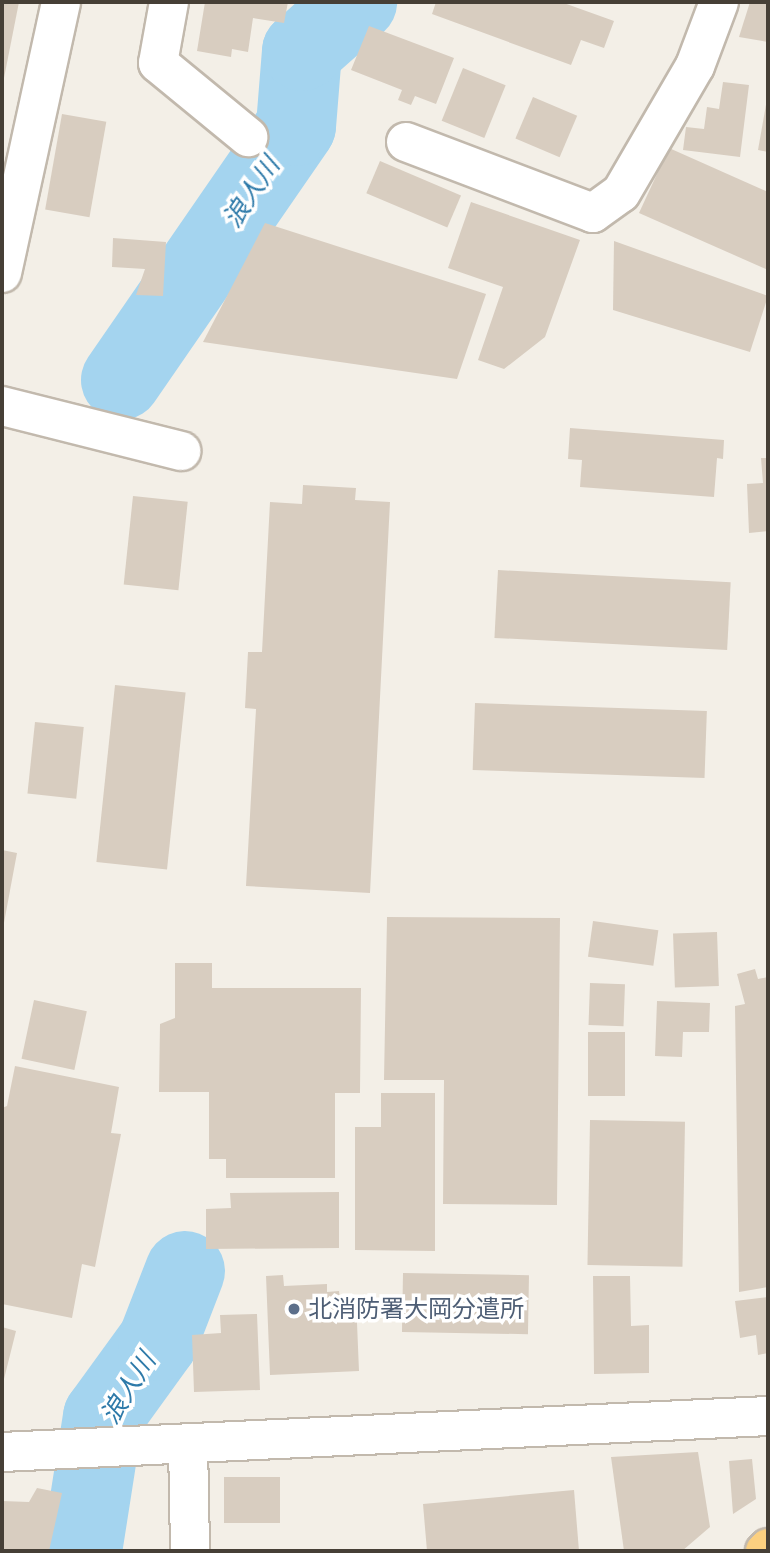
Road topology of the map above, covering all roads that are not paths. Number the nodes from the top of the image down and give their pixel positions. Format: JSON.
{"nodes":[{"id":1,"x":61,"y":2,"type":"edge"},
{"id":2,"x":169,"y":2,"type":"edge"},
{"id":3,"x":719,"y":2,"type":"edge"},
{"id":4,"x":248,"y":137,"type":"dead end"},
{"id":5,"x":405,"y":142,"type":"dead end"},
{"id":6,"x":2,"y":273,"type":"edge"},
{"id":7,"x":2,"y":406,"type":"edge"},
{"id":8,"x":181,"y":451,"type":"dead end"},
{"id":9,"x":768,"y":1416,"type":"edge"},
{"id":10,"x":188,"y":1444,"type":"junction"},
{"id":11,"x":2,"y":1452,"type":"edge"},
{"id":12,"x":190,"y":1551,"type":"edge"}],
"edges":[{"from":1,"to":6,"type":"street"},
{"from":2,"to":4,"type":"street"},
{"from":3,"to":5,"type":"street"},
{"from":7,"to":8,"type":"street"},
{"from":9,"to":10,"type":"street"},
{"from":10,"to":11,"type":"street"},
{"from":10,"to":12,"type":"street"}]}
